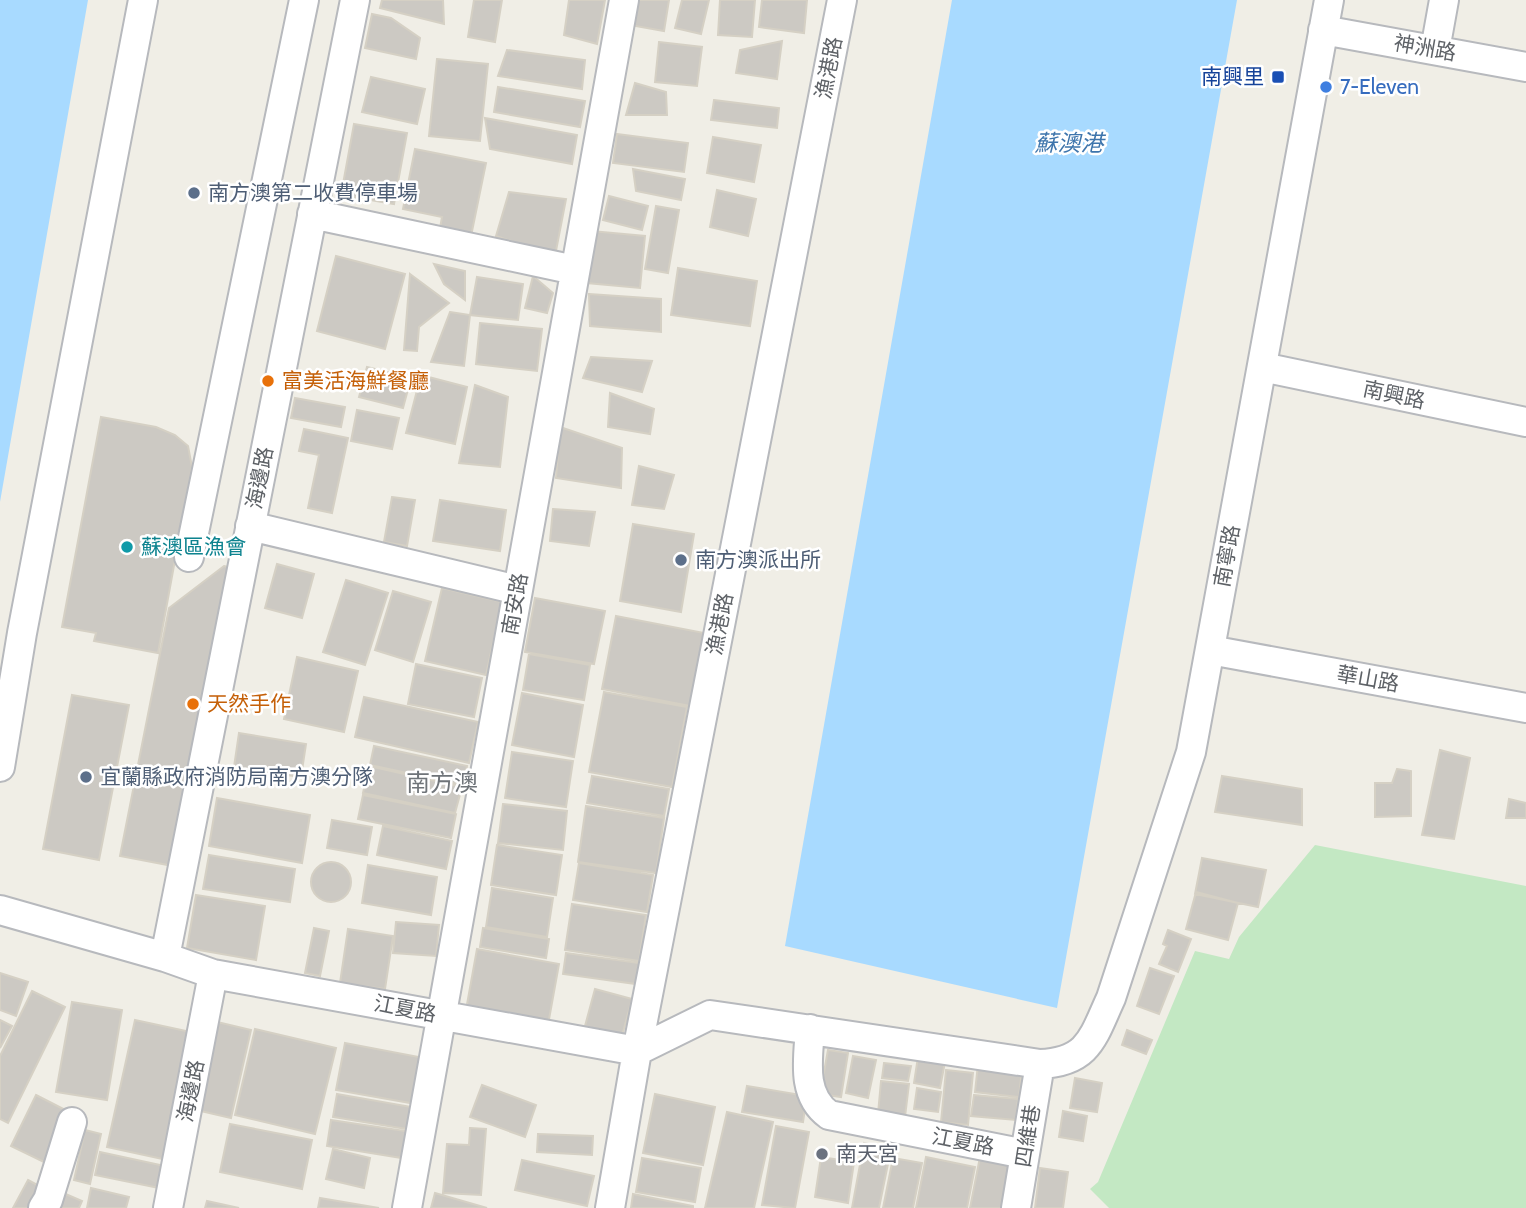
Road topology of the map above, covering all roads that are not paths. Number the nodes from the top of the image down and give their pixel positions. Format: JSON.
{"nodes":[{"id":1,"x":144,"y":0,"type":"edge"},
{"id":2,"x":304,"y":0,"type":"edge"},
{"id":3,"x":355,"y":0,"type":"edge"},
{"id":4,"x":624,"y":0,"type":"edge"},
{"id":5,"x":842,"y":0,"type":"edge"},
{"id":6,"x":1329,"y":0,"type":"edge"},
{"id":7,"x":1444,"y":0,"type":"edge"},
{"id":8,"x":1323,"y":30,"type":"junction"},
{"id":9,"x":1435,"y":50,"type":"junction"},
{"id":10,"x":1526,"y":67,"type":"edge"},
{"id":11,"x":312,"y":214,"type":"junction"},
{"id":12,"x":575,"y":270,"type":"junction"},
{"id":13,"x":1262,"y":367,"type":"junction"},
{"id":14,"x":1526,"y":422,"type":"edge"},
{"id":15,"x":250,"y":526,"type":"junction"},
{"id":16,"x":189,"y":556,"type":"dead end"},
{"id":17,"x":518,"y":590,"type":"junction"},
{"id":18,"x":1210,"y":650,"type":"junction"},
{"id":19,"x":1526,"y":708,"type":"edge"},
{"id":20,"x":0,"y":767,"type":"edge"},
{"id":21,"x":0,"y":909,"type":"edge"},
{"id":22,"x":164,"y":957,"type":"junction"},
{"id":23,"x":214,"y":974,"type":"junction"},
{"id":24,"x":442,"y":1016,"type":"junction"},
{"id":25,"x":810,"y":1029,"type":"junction"},
{"id":26,"x":636,"y":1051,"type":"junction"},
{"id":27,"x":1040,"y":1064,"type":"junction"},
{"id":28,"x":72,"y":1122,"type":"dead end"},
{"id":29,"x":1025,"y":1154,"type":"junction"},
{"id":30,"x":43,"y":1208,"type":"edge"},
{"id":31,"x":168,"y":1208,"type":"edge"},
{"id":32,"x":407,"y":1208,"type":"edge"},
{"id":33,"x":610,"y":1208,"type":"edge"},
{"id":34,"x":1016,"y":1208,"type":"edge"}],
"edges":[{"from":1,"to":20,"type":"street"},
{"from":2,"to":16,"type":"street"},
{"from":3,"to":11,"type":"street","name":"海邊路"},
{"from":4,"to":12,"type":"street","name":"南安路"},
{"from":5,"to":26,"type":"street","name":"漁港路"},
{"from":6,"to":8,"type":"street","name":"南寧路"},
{"from":7,"to":9,"type":"street"},
{"from":8,"to":9,"type":"street","name":"神洲路"},
{"from":8,"to":13,"type":"street","name":"南寧路"},
{"from":9,"to":10,"type":"street","name":"神洲路"},
{"from":11,"to":12,"type":"street"},
{"from":11,"to":15,"type":"street","name":"海邊路"},
{"from":12,"to":17,"type":"street","name":"南安路"},
{"from":13,"to":14,"type":"street","name":"南興路"},
{"from":13,"to":18,"type":"street","name":"南寧路"},
{"from":15,"to":17,"type":"street"},
{"from":15,"to":22,"type":"street","name":"海邊路"},
{"from":17,"to":24,"type":"street","name":"南安路"},
{"from":18,"to":19,"type":"street","name":"華山路"},
{"from":18,"to":27,"type":"street","name":"南寧路"},
{"from":21,"to":22,"type":"street","name":"江夏路"},
{"from":22,"to":23,"type":"street","name":"江夏路"},
{"from":23,"to":24,"type":"street","name":"江夏路"},
{"from":23,"to":31,"type":"street","name":"海邊路"},
{"from":24,"to":26,"type":"street","name":"江夏路"},
{"from":24,"to":32,"type":"street","name":"南安路"},
{"from":25,"to":26,"type":"street"},
{"from":25,"to":27,"type":"street"},
{"from":25,"to":29,"type":"street","name":"江夏路"},
{"from":26,"to":33,"type":"street","name":"漁港路"},
{"from":27,"to":29,"type":"street","name":"四維巷"},
{"from":28,"to":30,"type":"street"},
{"from":29,"to":34,"type":"street","name":"四維巷"}]}
